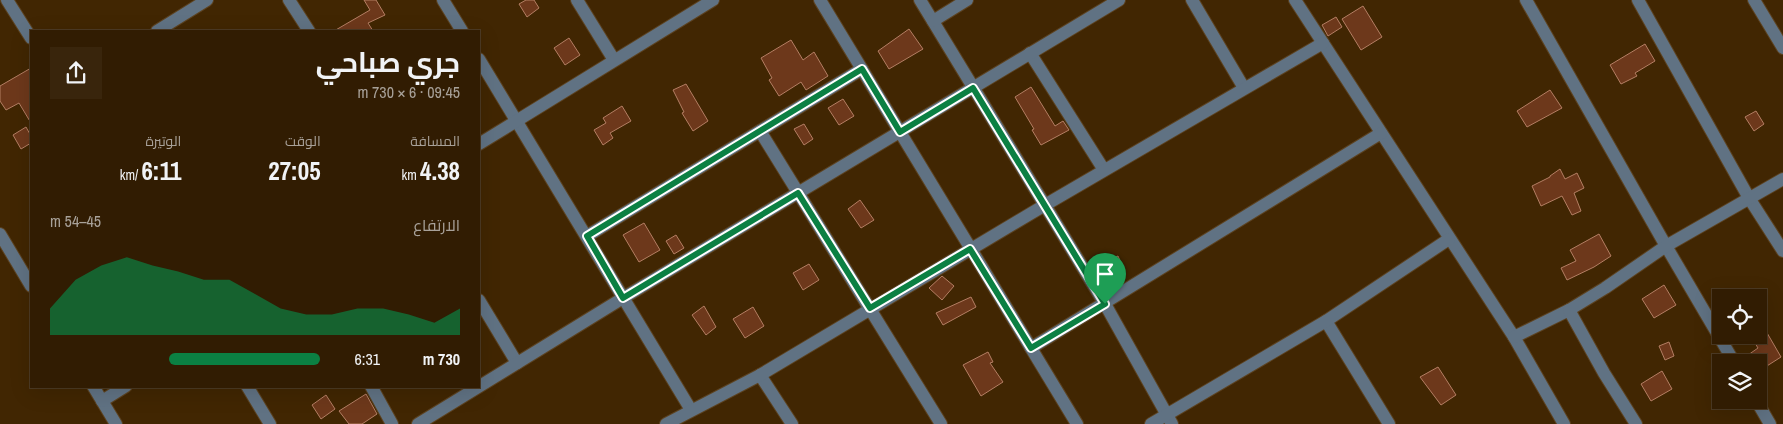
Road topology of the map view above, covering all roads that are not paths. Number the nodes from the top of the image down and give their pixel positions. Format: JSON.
{"nodes":[{"id":1,"x":7,"y":0,"type":"edge"},
{"id":2,"x":207,"y":0,"type":"edge"},
{"id":3,"x":289,"y":0,"type":"edge"},
{"id":4,"x":443,"y":0,"type":"edge"},
{"id":5,"x":577,"y":0,"type":"edge"},
{"id":6,"x":713,"y":0,"type":"edge"},
{"id":7,"x":820,"y":0,"type":"edge"},
{"id":8,"x":920,"y":0,"type":"edge"},
{"id":9,"x":967,"y":0,"type":"edge"},
{"id":10,"x":1119,"y":0,"type":"edge"},
{"id":11,"x":1192,"y":0,"type":"edge"},
{"id":12,"x":1295,"y":0,"type":"edge"},
{"id":13,"x":1526,"y":0,"type":"edge"},
{"id":14,"x":1638,"y":0,"type":"edge"},
{"id":15,"x":1754,"y":0,"type":"edge"},
{"id":16,"x":695,"y":5,"type":"edge"},
{"id":17,"x":933,"y":21,"type":"junction"},
{"id":18,"x":161,"y":30,"type":"edge"},
{"id":19,"x":308,"y":30,"type":"edge"},
{"id":20,"x":461,"y":30,"type":"edge"},
{"id":21,"x":30,"y":36,"type":"edge"},
{"id":22,"x":1323,"y":43,"type":"junction"},
{"id":23,"x":1783,"y":48,"type":"edge"},
{"id":24,"x":1030,"y":53,"type":"junction"},
{"id":25,"x":614,"y":60,"type":"junction"},
{"id":26,"x":480,"y":62,"type":"edge"},
{"id":27,"x":862,"y":69,"type":"junction"},
{"id":28,"x":973,"y":88,"type":"junction"},
{"id":29,"x":1244,"y":88,"type":"junction"},
{"id":30,"x":516,"y":122,"type":"junction"},
{"id":31,"x":760,"y":130,"type":"junction"},
{"id":32,"x":900,"y":132,"type":"junction"},
{"id":33,"x":1381,"y":133,"type":"junction"},
{"id":34,"x":480,"y":143,"type":"edge"},
{"id":35,"x":1104,"y":170,"type":"junction"},
{"id":36,"x":1783,"y":179,"type":"edge"},
{"id":37,"x":798,"y":193,"type":"junction"},
{"id":38,"x":1749,"y":198,"type":"junction"},
{"id":39,"x":1044,"y":205,"type":"junction"},
{"id":40,"x":0,"y":234,"type":"edge"},
{"id":41,"x":587,"y":236,"type":"junction"},
{"id":42,"x":1449,"y":239,"type":"junction"},
{"id":43,"x":1666,"y":246,"type":"junction"},
{"id":44,"x":970,"y":249,"type":"junction"},
{"id":45,"x":1783,"y":251,"type":"edge"},
{"id":46,"x":30,"y":284,"type":"edge"},
{"id":47,"x":623,"y":298,"type":"junction"},
{"id":48,"x":480,"y":302,"type":"edge"},
{"id":49,"x":1105,"y":304,"type":"junction"},
{"id":50,"x":870,"y":308,"type":"junction"},
{"id":51,"x":1569,"y":310,"type":"junction"},
{"id":52,"x":1326,"y":321,"type":"junction"},
{"id":53,"x":1514,"y":337,"type":"junction"},
{"id":54,"x":1031,"y":348,"type":"junction"},
{"id":55,"x":1729,"y":354,"type":"edge"},
{"id":56,"x":517,"y":363,"type":"junction"},
{"id":57,"x":760,"y":375,"type":"junction"},
{"id":58,"x":480,"y":386,"type":"edge"},
{"id":59,"x":93,"y":388,"type":"edge"},
{"id":60,"x":123,"y":388,"type":"edge"},
{"id":61,"x":248,"y":388,"type":"edge"},
{"id":62,"x":372,"y":388,"type":"edge"},
{"id":63,"x":476,"y":388,"type":"edge"},
{"id":64,"x":102,"y":401,"type":"junction"},
{"id":65,"x":1761,"y":409,"type":"edge"},
{"id":66,"x":691,"y":410,"type":"junction"},
{"id":67,"x":1169,"y":419,"type":"edge"},
{"id":68,"x":116,"y":424,"type":"edge"},
{"id":69,"x":270,"y":424,"type":"edge"},
{"id":70,"x":392,"y":424,"type":"edge"},
{"id":71,"x":418,"y":424,"type":"edge"},
{"id":72,"x":666,"y":424,"type":"edge"},
{"id":73,"x":792,"y":424,"type":"edge"},
{"id":74,"x":941,"y":424,"type":"edge"},
{"id":75,"x":1077,"y":424,"type":"edge"},
{"id":76,"x":1151,"y":424,"type":"edge"},
{"id":77,"x":1389,"y":424,"type":"edge"},
{"id":78,"x":1564,"y":424,"type":"edge"},
{"id":79,"x":1636,"y":424,"type":"edge"},
{"id":80,"x":1770,"y":424,"type":"edge"}],
"edges":[{"from":1,"to":21,"type":"street"},
{"from":2,"to":18,"type":"street"},
{"from":3,"to":19,"type":"street"},
{"from":4,"to":20,"type":"street"},
{"from":5,"to":25,"type":"street"},
{"from":6,"to":16,"type":"street"},
{"from":7,"to":27,"type":"street"},
{"from":8,"to":17,"type":"street"},
{"from":9,"to":17,"type":"street"},
{"from":10,"to":24,"type":"street"},
{"from":11,"to":29,"type":"street"},
{"from":12,"to":22,"type":"street"},
{"from":13,"to":43,"type":"street"},
{"from":14,"to":38,"type":"street"},
{"from":15,"to":23,"type":"street"},
{"from":16,"to":25,"type":"street"},
{"from":17,"to":28,"type":"street"},
{"from":22,"to":29,"type":"street"},
{"from":22,"to":33,"type":"street"},
{"from":24,"to":28,"type":"street"},
{"from":24,"to":35,"type":"street"},
{"from":25,"to":30,"type":"street"},
{"from":26,"to":30,"type":"street"},
{"from":27,"to":31,"type":"street"},
{"from":27,"to":32,"type":"street"},
{"from":28,"to":32,"type":"street"},
{"from":28,"to":39,"type":"street"},
{"from":29,"to":35,"type":"street"},
{"from":30,"to":34,"type":"street"},
{"from":30,"to":41,"type":"street"},
{"from":31,"to":37,"type":"street"},
{"from":31,"to":41,"type":"street"},
{"from":32,"to":37,"type":"street"},
{"from":32,"to":44,"type":"street"},
{"from":33,"to":42,"type":"street"},
{"from":33,"to":49,"type":"street"},
{"from":35,"to":39,"type":"street"},
{"from":36,"to":38,"type":"street"},
{"from":37,"to":47,"type":"street"},
{"from":37,"to":50,"type":"street"},
{"from":38,"to":43,"type":"street"},
{"from":38,"to":45,"type":"street"},
{"from":39,"to":44,"type":"street"},
{"from":39,"to":49,"type":"street"},
{"from":40,"to":46,"type":"street"},
{"from":41,"to":47,"type":"street"},
{"from":42,"to":52,"type":"street"},
{"from":42,"to":53,"type":"street"},
{"from":43,"to":51,"type":"street"},
{"from":43,"to":55,"type":"street"},
{"from":44,"to":50,"type":"street"},
{"from":44,"to":54,"type":"street"},
{"from":47,"to":56,"type":"street"},
{"from":47,"to":66,"type":"street"},
{"from":48,"to":56,"type":"street"},
{"from":49,"to":54,"type":"street"},
{"from":49,"to":67,"type":"street"},
{"from":50,"to":57,"type":"street"},
{"from":50,"to":74,"type":"street"},
{"from":51,"to":53,"type":"street"},
{"from":51,"to":79,"type":"street"},
{"from":52,"to":67,"type":"street"},
{"from":52,"to":77,"type":"street"},
{"from":53,"to":78,"type":"street"},
{"from":54,"to":75,"type":"street"},
{"from":56,"to":58,"type":"street"},
{"from":57,"to":66,"type":"street"},
{"from":57,"to":73,"type":"street"},
{"from":59,"to":64,"type":"street"},
{"from":60,"to":64,"type":"street"},
{"from":61,"to":69,"type":"street"},
{"from":62,"to":70,"type":"street"},
{"from":63,"to":71,"type":"street"},
{"from":64,"to":68,"type":"street"},
{"from":65,"to":80,"type":"street"},
{"from":66,"to":72,"type":"street"},
{"from":67,"to":76,"type":"street"}]}
